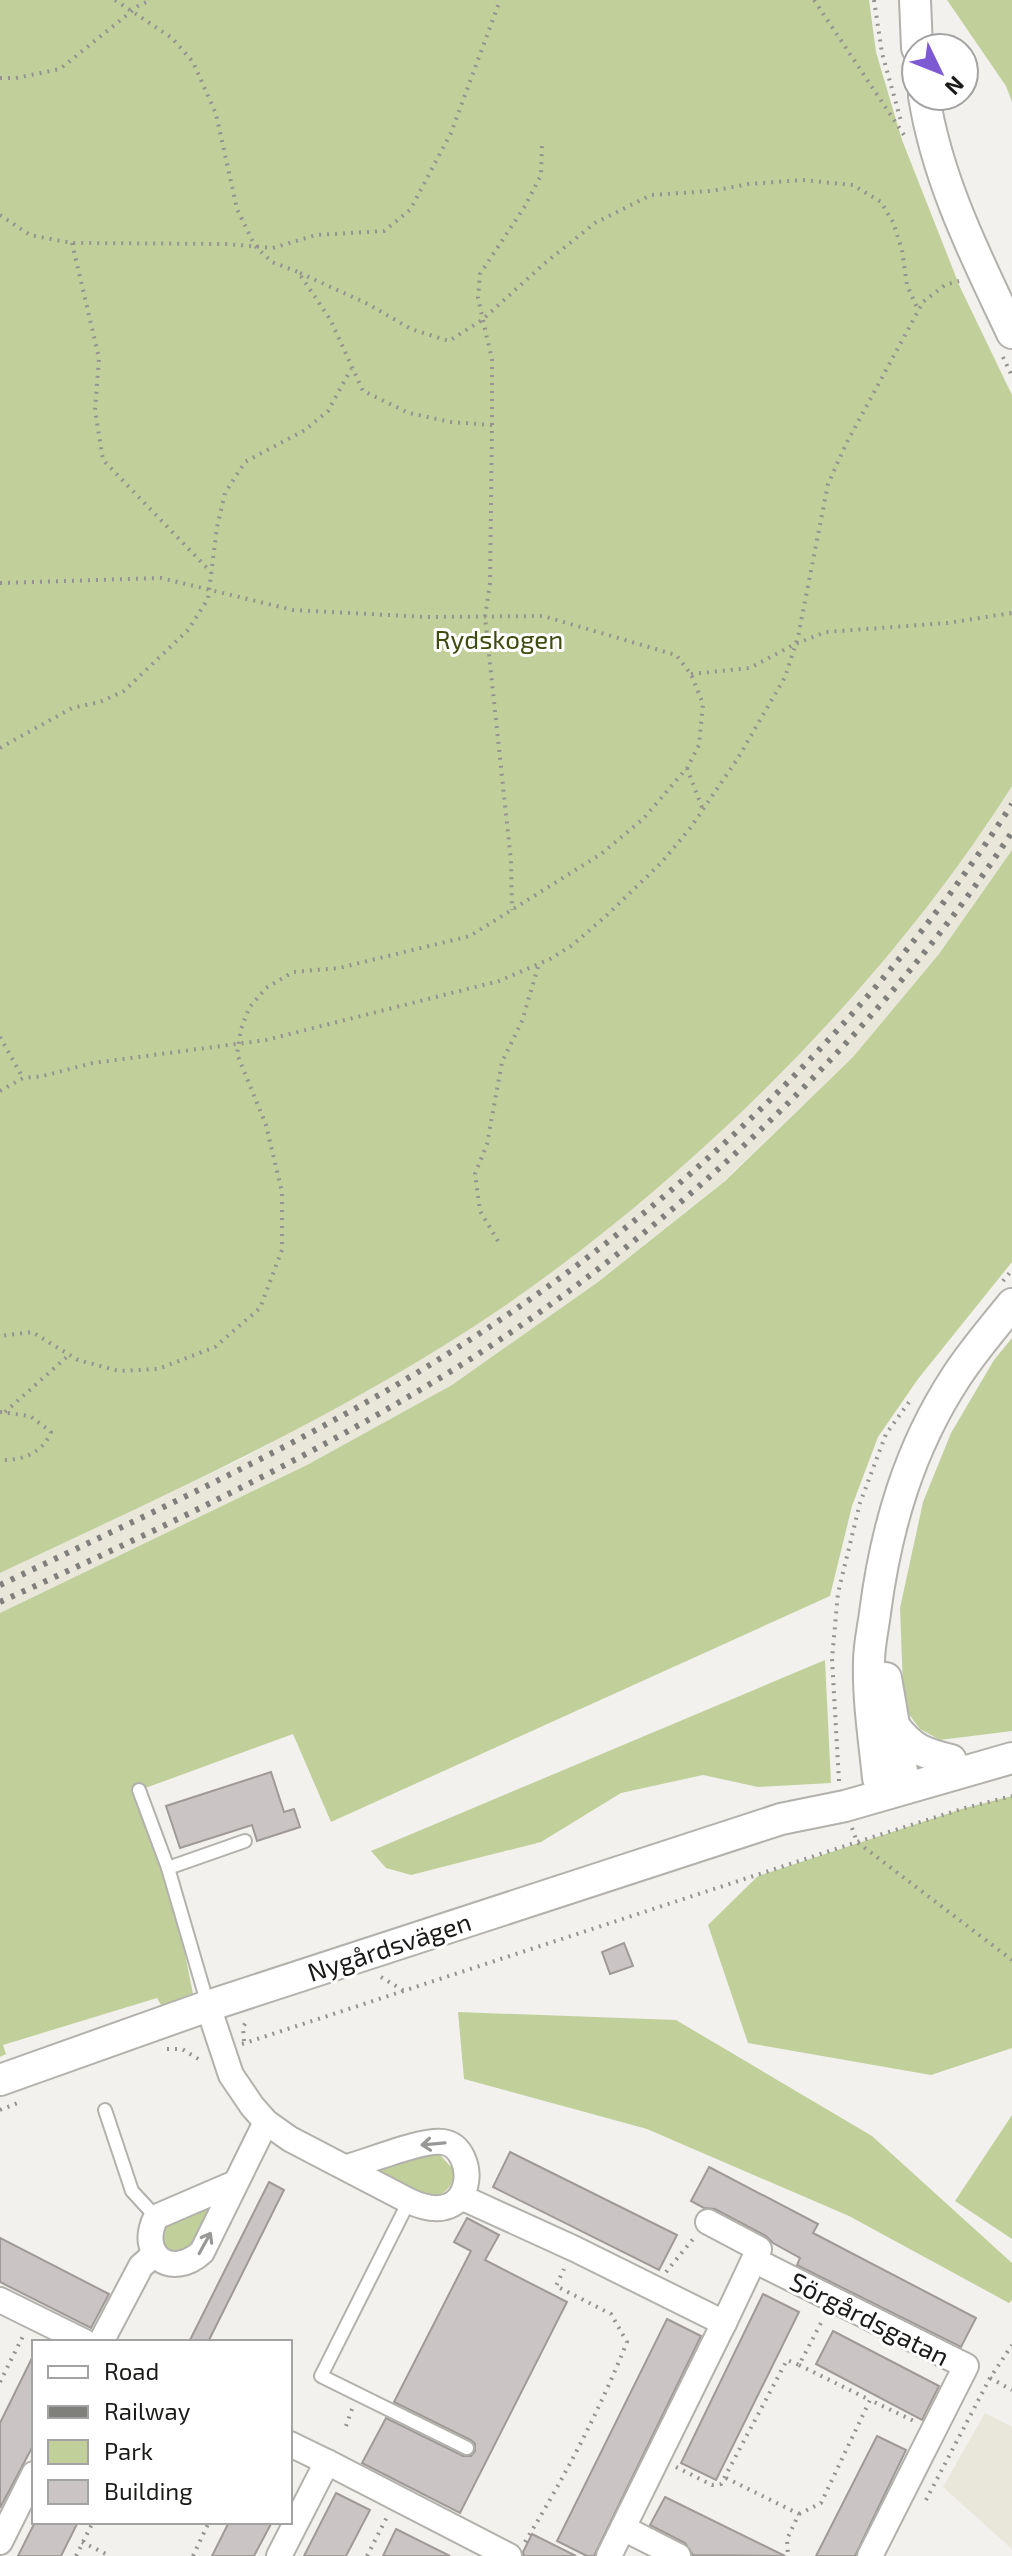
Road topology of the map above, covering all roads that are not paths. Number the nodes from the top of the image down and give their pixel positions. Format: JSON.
{"nodes":[{"id":1,"x":915,"y":0,"type":"edge"},
{"id":2,"x":916,"y":32,"type":"edge"},
{"id":3,"x":928,"y":112,"type":"edge"},
{"id":4,"x":1012,"y":333,"type":"edge"},
{"id":5,"x":1012,"y":1304,"type":"edge"},
{"id":6,"x":880,"y":1573,"type":"junction"},
{"id":7,"x":894,"y":1726,"type":"junction"},
{"id":8,"x":1012,"y":1745,"type":"edge"},
{"id":9,"x":1012,"y":1758,"type":"edge"},
{"id":10,"x":951,"y":1760,"type":"junction"},
{"id":11,"x":891,"y":1779,"type":"junction"},
{"id":12,"x":139,"y":1790,"type":"dead end"},
{"id":13,"x":245,"y":1841,"type":"dead end"},
{"id":14,"x":168,"y":1868,"type":"junction"},
{"id":15,"x":208,"y":2006,"type":"junction"},
{"id":16,"x":0,"y":2080,"type":"edge"},
{"id":17,"x":105,"y":2110,"type":"dead end"},
{"id":18,"x":266,"y":2122,"type":"junction"},
{"id":19,"x":347,"y":2167,"type":"junction"},
{"id":20,"x":235,"y":2183,"type":"junction"},
{"id":21,"x":461,"y":2197,"type":"junction"},
{"id":22,"x":409,"y":2201,"type":"junction"},
{"id":23,"x":156,"y":2217,"type":"junction"},
{"id":24,"x":708,"y":2222,"type":"road end"},
{"id":25,"x":155,"y":2254,"type":"junction"},
{"id":26,"x":754,"y":2260,"type":"junction"},
{"id":27,"x":0,"y":2300,"type":"edge"},
{"id":28,"x":724,"y":2323,"type":"junction"},
{"id":29,"x":81,"y":2340,"type":"edge"},
{"id":30,"x":102,"y":2340,"type":"edge"},
{"id":31,"x":292,"y":2445,"type":"edge"},
{"id":32,"x":467,"y":2448,"type":"dead end"},
{"id":33,"x":327,"y":2462,"type":"junction"},
{"id":34,"x":32,"y":2478,"type":"edge"},
{"id":35,"x":623,"y":2528,"type":"junction"},
{"id":36,"x":0,"y":2542,"type":"edge"},
{"id":37,"x":517,"y":2550,"type":"edge"},
{"id":38,"x":279,"y":2556,"type":"edge"},
{"id":39,"x":609,"y":2556,"type":"edge"},
{"id":40,"x":678,"y":2556,"type":"edge"},
{"id":41,"x":870,"y":2556,"type":"edge"}],
"edges":[{"from":1,"to":2,"type":"street"},
{"from":3,"to":4,"type":"street"},
{"from":5,"to":6,"type":"street"},
{"from":6,"to":7,"type":"street"},
{"from":6,"to":11,"type":"street"},
{"from":7,"to":10,"type":"street"},
{"from":7,"to":11,"type":"street"},
{"from":8,"to":10,"type":"street","name":"Nygårdsvägen"},
{"from":9,"to":11,"type":"street","name":"Nygårdsvägen"},
{"from":10,"to":11,"type":"street","name":"Nygårdsvägen"},
{"from":11,"to":15,"type":"street","name":"Nygårdsvägen"},
{"from":12,"to":14,"type":"lane"},
{"from":13,"to":14,"type":"lane"},
{"from":14,"to":15,"type":"lane"},
{"from":15,"to":16,"type":"street","name":"Nygårdsvägen"},
{"from":15,"to":18,"type":"street"},
{"from":17,"to":23,"type":"lane"},
{"from":18,"to":19,"type":"street"},
{"from":18,"to":20,"type":"street"},
{"from":21,"to":19,"type":"street","one_way":true},
{"from":19,"to":22,"type":"street"},
{"from":20,"to":23,"type":"street"},
{"from":25,"to":20,"type":"street","one_way":true},
{"from":21,"to":22,"type":"street"},
{"from":21,"to":28,"type":"street"},
{"from":22,"to":32,"type":"lane"},
{"from":23,"to":25,"type":"street"},
{"from":24,"to":26,"type":"street","name":"Sörgårdsgatan"},
{"from":25,"to":30,"type":"street"},
{"from":26,"to":28,"type":"street"},
{"from":26,"to":41,"type":"street","name":"Sörgårdsgatan"},
{"from":27,"to":29,"type":"street"},
{"from":28,"to":35,"type":"street"},
{"from":31,"to":33,"type":"street"},
{"from":33,"to":37,"type":"street"},
{"from":33,"to":38,"type":"street"},
{"from":34,"to":36,"type":"street"},
{"from":35,"to":39,"type":"street"},
{"from":35,"to":40,"type":"street"}]}
